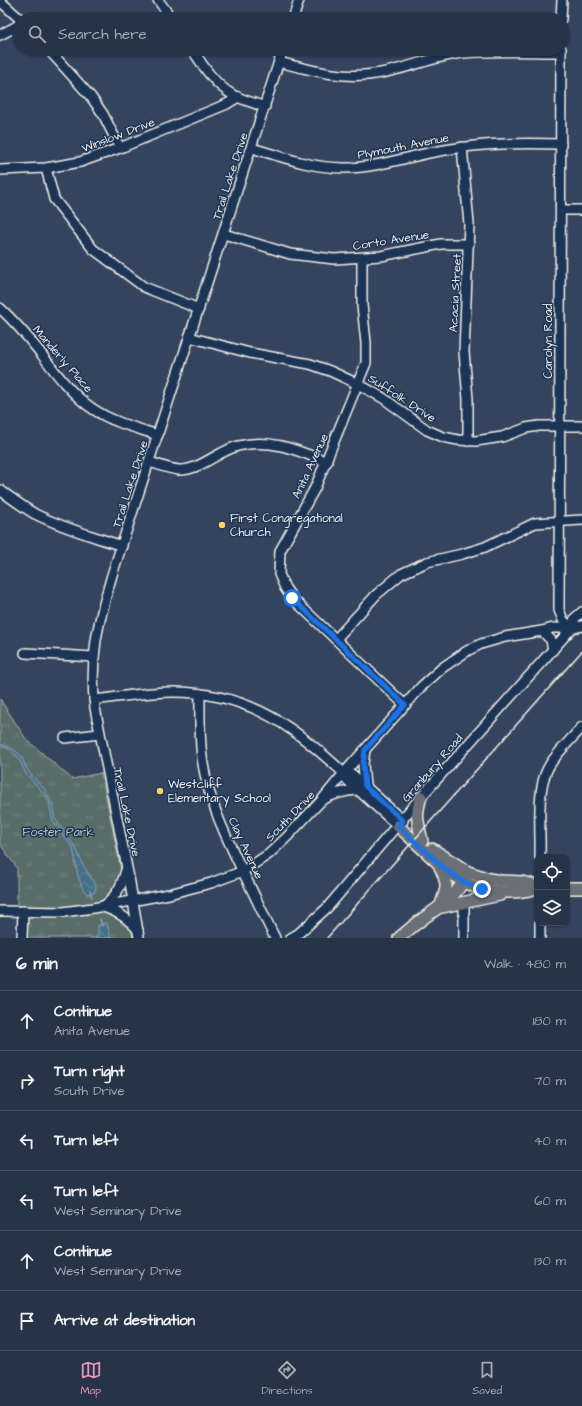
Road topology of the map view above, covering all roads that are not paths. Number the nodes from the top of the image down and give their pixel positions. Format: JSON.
{"nodes":[{"id":1,"x":158,"y":0,"type":"edge"},
{"id":2,"x":299,"y":0,"type":"edge"},
{"id":3,"x":562,"y":0,"type":"edge"},
{"id":4,"x":0,"y":1,"type":"edge"},
{"id":5,"x":12,"y":12,"type":"edge"},
{"id":6,"x":167,"y":12,"type":"edge"},
{"id":7,"x":295,"y":12,"type":"edge"},
{"id":8,"x":561,"y":12,"type":"edge"},
{"id":9,"x":12,"y":29,"type":"edge"},
{"id":10,"x":0,"y":35,"type":"edge"},
{"id":11,"x":54,"y":56,"type":"edge"},
{"id":12,"x":197,"y":56,"type":"edge"},
{"id":13,"x":281,"y":56,"type":"edge"},
{"id":14,"x":444,"y":56,"type":"edge"},
{"id":15,"x":561,"y":56,"type":"edge"},
{"id":16,"x":279,"y":62,"type":"junction"},
{"id":17,"x":238,"y":97,"type":"junction"},
{"id":18,"x":265,"y":107,"type":"junction"},
{"id":19,"x":560,"y":144,"type":"junction"},
{"id":20,"x":120,"y":148,"type":"junction"},
{"id":21,"x":252,"y":148,"type":"junction"},
{"id":22,"x":462,"y":148,"type":"junction"},
{"id":23,"x":46,"y":168,"type":"junction"},
{"id":24,"x":0,"y":170,"type":"edge"},
{"id":25,"x":560,"y":210,"type":"junction"},
{"id":26,"x":582,"y":210,"type":"edge"},
{"id":27,"x":224,"y":234,"type":"junction"},
{"id":28,"x":469,"y":244,"type":"junction"},
{"id":29,"x":362,"y":258,"type":"junction"},
{"id":30,"x":0,"y":308,"type":"edge"},
{"id":31,"x":199,"y":309,"type":"junction"},
{"id":32,"x":190,"y":337,"type":"junction"},
{"id":33,"x":358,"y":384,"type":"junction"},
{"id":34,"x":559,"y":426,"type":"junction"},
{"id":35,"x":582,"y":426,"type":"edge"},
{"id":36,"x":158,"y":435,"type":"junction"},
{"id":37,"x":468,"y":441,"type":"junction"},
{"id":38,"x":150,"y":462,"type":"junction"},
{"id":39,"x":327,"y":462,"type":"junction"},
{"id":40,"x":0,"y":490,"type":"edge"},
{"id":41,"x":582,"y":520,"type":"edge"},
{"id":42,"x":558,"y":522,"type":"junction"},
{"id":43,"x":122,"y":546,"type":"junction"},
{"id":44,"x":582,"y":612,"type":"edge"},
{"id":45,"x":582,"y":626,"type":"edge"},
{"id":46,"x":572,"y":628,"type":"junction"},
{"id":47,"x":542,"y":631,"type":"junction"},
{"id":48,"x":336,"y":639,"type":"junction"},
{"id":49,"x":553,"y":650,"type":"junction"},
{"id":50,"x":25,"y":653,"type":"dead end"},
{"id":51,"x":94,"y":657,"type":"junction"},
{"id":52,"x":200,"y":694,"type":"junction"},
{"id":53,"x":94,"y":700,"type":"junction"},
{"id":54,"x":405,"y":705,"type":"junction"},
{"id":55,"x":582,"y":727,"type":"edge"},
{"id":56,"x":99,"y":734,"type":"junction"},
{"id":57,"x":65,"y":738,"type":"dead end"},
{"id":58,"x":365,"y":750,"type":"junction"},
{"id":59,"x":344,"y":773,"type":"junction"},
{"id":60,"x":361,"y":788,"type":"junction"},
{"id":61,"x":422,"y":797,"type":"junction"},
{"id":62,"x":321,"y":801,"type":"junction"},
{"id":63,"x":400,"y":823,"type":"junction"},
{"id":64,"x":422,"y":841,"type":"junction"},
{"id":65,"x":540,"y":854,"type":"edge"},
{"id":66,"x":438,"y":863,"type":"junction"},
{"id":67,"x":126,"y":866,"type":"junction"},
{"id":68,"x":243,"y":871,"type":"junction"},
{"id":69,"x":466,"y":877,"type":"junction"},
{"id":70,"x":534,"y":886,"type":"edge"},
{"id":71,"x":534,"y":888,"type":"edge"},
{"id":72,"x":570,"y":888,"type":"edge"},
{"id":73,"x":582,"y":888,"type":"edge"},
{"id":74,"x":510,"y":892,"type":"junction"},
{"id":75,"x":133,"y":900,"type":"junction"},
{"id":76,"x":464,"y":902,"type":"junction"},
{"id":77,"x":103,"y":906,"type":"junction"},
{"id":78,"x":440,"y":907,"type":"junction"},
{"id":79,"x":0,"y":912,"type":"edge"},
{"id":80,"x":22,"y":912,"type":"junction"},
{"id":81,"x":540,"y":926,"type":"edge"},
{"id":82,"x":138,"y":934,"type":"edge"},
{"id":83,"x":22,"y":938,"type":"edge"},
{"id":84,"x":275,"y":938,"type":"edge"},
{"id":85,"x":291,"y":938,"type":"edge"},
{"id":86,"x":399,"y":938,"type":"edge"},
{"id":87,"x":464,"y":938,"type":"edge"},
{"id":88,"x":540,"y":938,"type":"edge"}],
"edges":[{"from":1,"to":6,"type":"street"},
{"from":2,"to":7,"type":"street"},
{"from":3,"to":8,"type":"street"},
{"from":4,"to":5,"type":"street"},
{"from":9,"to":10,"type":"street"},
{"from":11,"to":20,"type":"street"},
{"from":12,"to":17,"type":"street"},
{"from":13,"to":16,"type":"street","name":"Trail Lake Drive"},
{"from":14,"to":16,"type":"street"},
{"from":15,"to":19,"type":"street","name":"Carolyn Road"},
{"from":16,"to":18,"type":"street","name":"Trail Lake Drive"},
{"from":17,"to":18,"type":"street"},
{"from":17,"to":20,"type":"street","name":"Winslow Drive"},
{"from":18,"to":21,"type":"street","name":"Trail Lake Drive"},
{"from":19,"to":22,"type":"street","name":"Plymouth Avenue"},
{"from":19,"to":25,"type":"street","name":"Carolyn Road"},
{"from":20,"to":23,"type":"street","name":"Winslow Drive"},
{"from":21,"to":22,"type":"street","name":"Plymouth Avenue"},
{"from":21,"to":27,"type":"street","name":"Trail Lake Drive"},
{"from":22,"to":28,"type":"street","name":"Acacia Street"},
{"from":23,"to":24,"type":"street","name":"Winslow Drive"},
{"from":23,"to":31,"type":"street"},
{"from":25,"to":26,"type":"street"},
{"from":25,"to":34,"type":"street","name":"Carolyn Road"},
{"from":27,"to":29,"type":"street","name":"Corto Avenue"},
{"from":27,"to":31,"type":"street","name":"Trail Lake Drive"},
{"from":28,"to":29,"type":"street","name":"Corto Avenue"},
{"from":28,"to":37,"type":"street","name":"Acacia Street"},
{"from":29,"to":33,"type":"street","name":"Anita Avenue"},
{"from":30,"to":36,"type":"street","name":"Manderly Place"},
{"from":31,"to":32,"type":"street","name":"Trail Lake Drive"},
{"from":32,"to":33,"type":"street","name":"Suffolk Drive"},
{"from":32,"to":36,"type":"street","name":"Trail Lake Drive"},
{"from":33,"to":37,"type":"street","name":"Suffolk Drive"},
{"from":33,"to":39,"type":"street","name":"Anita Avenue"},
{"from":34,"to":35,"type":"street","name":"Suffolk Drive"},
{"from":34,"to":37,"type":"street","name":"Suffolk Drive"},
{"from":34,"to":42,"type":"street","name":"Carolyn Road"},
{"from":36,"to":38,"type":"street","name":"Trail Lake Drive"},
{"from":38,"to":39,"type":"street"},
{"from":38,"to":43,"type":"street","name":"Trail Lake Drive"},
{"from":39,"to":48,"type":"street","name":"Anita Avenue"},
{"from":40,"to":43,"type":"street"},
{"from":41,"to":42,"type":"street"},
{"from":42,"to":46,"type":"street","name":"Carolyn Road"},
{"from":42,"to":48,"type":"street"},
{"from":43,"to":51,"type":"street","name":"Trail Lake Drive"},
{"from":44,"to":46,"type":"street","name":"Granbury Road"},
{"from":45,"to":46,"type":"street"},
{"from":46,"to":47,"type":"street","name":"South Drive"},
{"from":46,"to":49,"type":"street","name":"Granbury Road"},
{"from":47,"to":49,"type":"street"},
{"from":47,"to":54,"type":"street","name":"South Drive"},
{"from":48,"to":54,"type":"street","name":"Anita Avenue"},
{"from":49,"to":61,"type":"street","name":"Granbury Road"},
{"from":50,"to":51,"type":"street"},
{"from":51,"to":53,"type":"street","name":"Trail Lake Drive"},
{"from":52,"to":53,"type":"street"},
{"from":52,"to":59,"type":"street"},
{"from":52,"to":68,"type":"street","name":"Clay Avenue"},
{"from":53,"to":56,"type":"street","name":"Trail Lake Drive"},
{"from":54,"to":58,"type":"street","name":"South Drive"},
{"from":55,"to":65,"type":"street"},
{"from":56,"to":57,"type":"street"},
{"from":56,"to":67,"type":"street","name":"Trail Lake Drive"},
{"from":58,"to":59,"type":"street","name":"South Drive"},
{"from":58,"to":60,"type":"street"},
{"from":59,"to":60,"type":"street"},
{"from":59,"to":62,"type":"street","name":"South Drive"},
{"from":60,"to":62,"type":"street"},
{"from":60,"to":63,"type":"street"},
{"from":61,"to":63,"type":"street","name":"Granbury Road"},
{"from":61,"to":64,"type":"main road"},
{"from":62,"to":68,"type":"street","name":"South Drive"},
{"from":63,"to":64,"type":"main road"},
{"from":63,"to":66,"type":"main road"},
{"from":63,"to":85,"type":"street","name":"Granbury Road"},
{"from":64,"to":69,"type":"main road"},
{"from":66,"to":69,"type":"main road"},
{"from":66,"to":78,"type":"main road"},
{"from":67,"to":75,"type":"street","name":"Trail Lake Drive"},
{"from":67,"to":77,"type":"street"},
{"from":68,"to":75,"type":"street","name":"South Drive"},
{"from":68,"to":84,"type":"street","name":"Clay Avenue"},
{"from":69,"to":70,"type":"main road"},
{"from":69,"to":74,"type":"main road"},
{"from":69,"to":78,"type":"main road"},
{"from":71,"to":74,"type":"main road"},
{"from":72,"to":73,"type":"main road"},
{"from":74,"to":76,"type":"main road"},
{"from":75,"to":77,"type":"street","name":"South Drive"},
{"from":75,"to":82,"type":"street","name":"Trail Lake Drive"},
{"from":76,"to":78,"type":"main road"},
{"from":76,"to":87,"type":"street"},
{"from":77,"to":80,"type":"street","name":"South Drive"},
{"from":77,"to":82,"type":"street"},
{"from":78,"to":86,"type":"main road"},
{"from":79,"to":80,"type":"street","name":"South Drive"},
{"from":80,"to":83,"type":"street"},
{"from":81,"to":88,"type":"street"}]}
